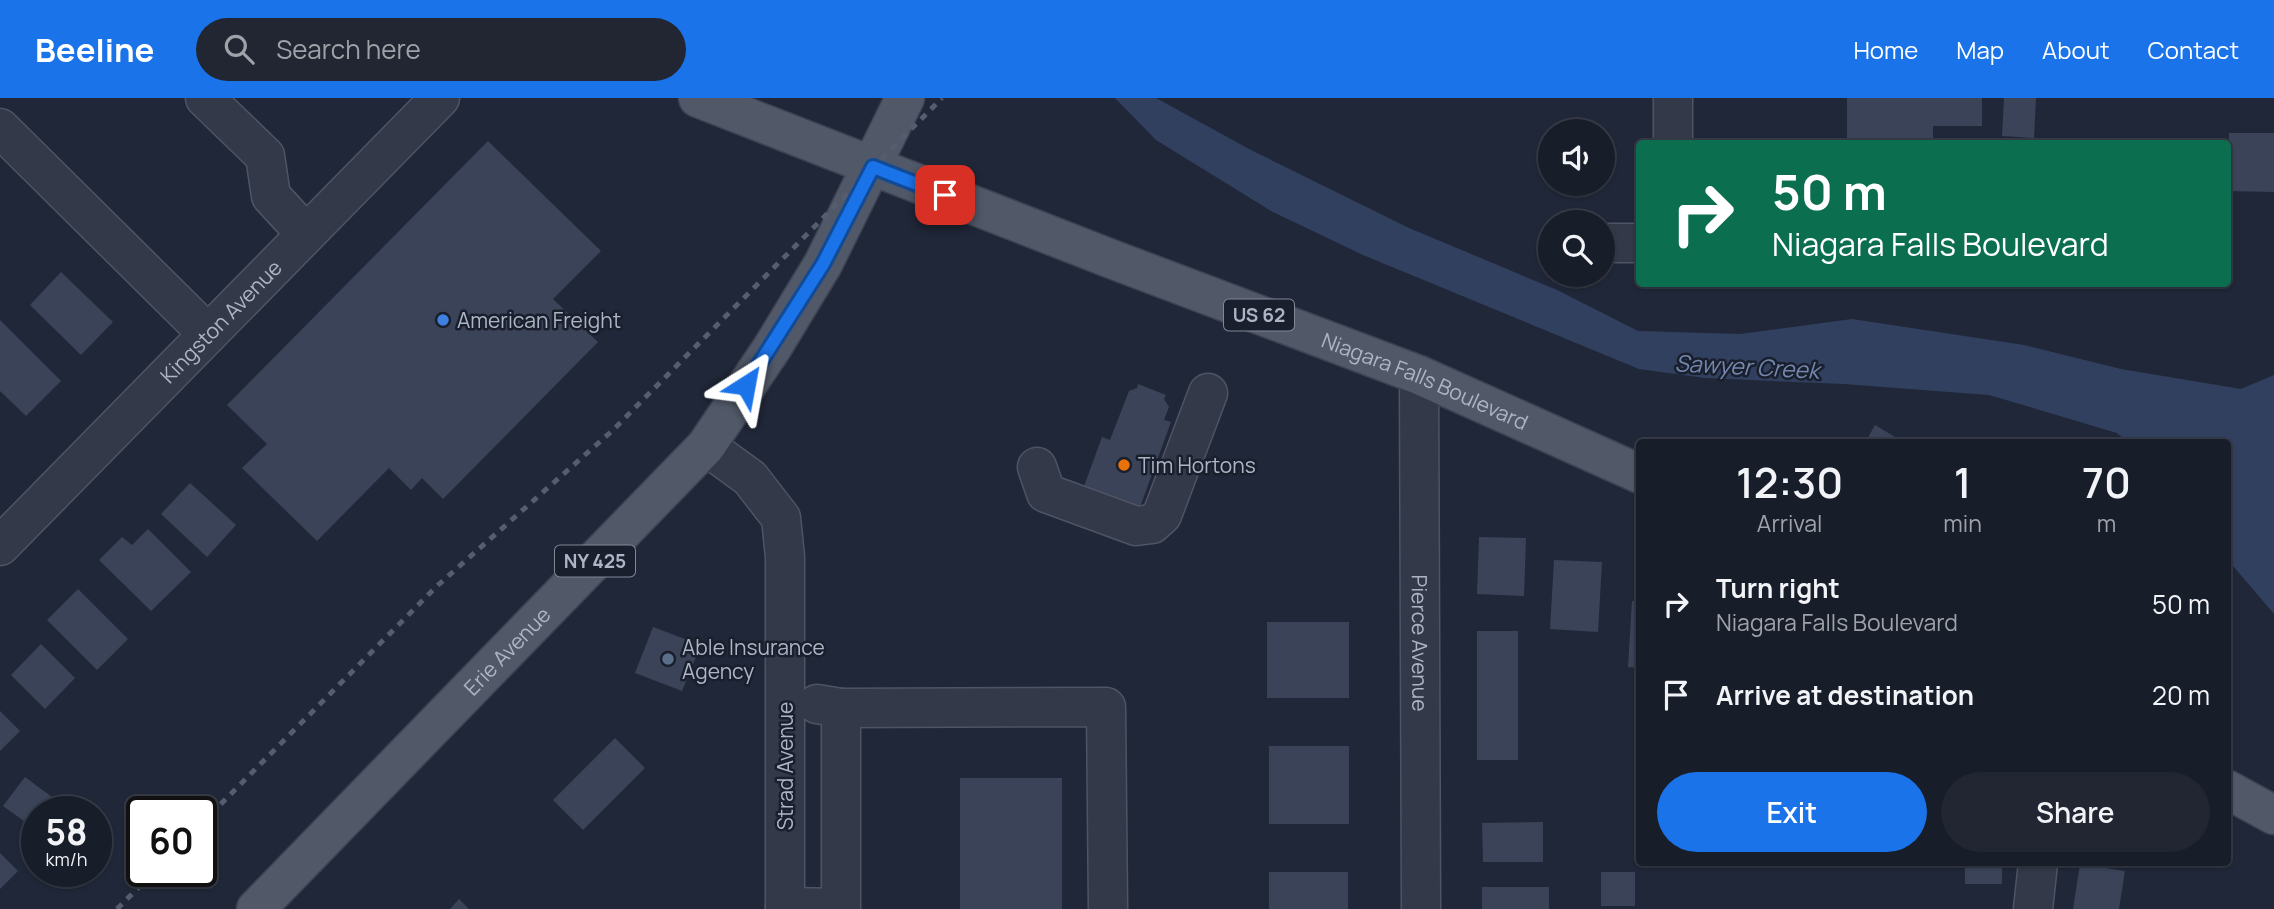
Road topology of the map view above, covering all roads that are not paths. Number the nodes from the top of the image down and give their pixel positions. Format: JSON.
{"nodes":[{"id":1,"x":14,"y":98,"type":"edge"},
{"id":2,"x":205,"y":98,"type":"edge"},
{"id":3,"x":440,"y":98,"type":"edge"},
{"id":4,"x":698,"y":98,"type":"edge"},
{"id":5,"x":905,"y":98,"type":"edge"},
{"id":6,"x":1673,"y":98,"type":"edge"},
{"id":7,"x":0,"y":112,"type":"edge"},
{"id":8,"x":0,"y":128,"type":"edge"},
{"id":9,"x":1674,"y":140,"type":"edge"},
{"id":10,"x":873,"y":167,"type":"junction"},
{"id":11,"x":306,"y":234,"type":"junction"},
{"id":12,"x":1615,"y":243,"type":"edge"},
{"id":13,"x":1636,"y":243,"type":"edge"},
{"id":14,"x":208,"y":334,"type":"junction"},
{"id":15,"x":1419,"y":375,"type":"junction"},
{"id":16,"x":1208,"y":393,"type":"dead end"},
{"id":17,"x":706,"y":446,"type":"junction"},
{"id":18,"x":1037,"y":467,"type":"dead end"},
{"id":19,"x":1636,"y":472,"type":"edge"},
{"id":20,"x":0,"y":545,"type":"edge"},
{"id":21,"x":785,"y":699,"type":"junction"},
{"id":22,"x":841,"y":708,"type":"junction"},
{"id":23,"x":2231,"y":792,"type":"edge"},
{"id":24,"x":2274,"y":815,"type":"edge"},
{"id":25,"x":2038,"y":866,"type":"edge"},
{"id":26,"x":785,"y":908,"type":"edge"},
{"id":27,"x":256,"y":909,"type":"edge"},
{"id":28,"x":841,"y":909,"type":"edge"},
{"id":29,"x":1108,"y":909,"type":"edge"},
{"id":30,"x":1421,"y":909,"type":"edge"},
{"id":31,"x":2033,"y":909,"type":"edge"}],
"edges":[{"from":1,"to":7,"type":"street"},
{"from":2,"to":11,"type":"street"},
{"from":3,"to":11,"type":"street","name":"Kingston Avenue"},
{"from":4,"to":10,"type":"main road","name":"Niagara Falls Boulevard","number":"US 62"},
{"from":5,"to":10,"type":"main road","number":"NY 425"},
{"from":6,"to":9,"type":"street"},
{"from":8,"to":14,"type":"street"},
{"from":10,"to":15,"type":"main road","name":"Niagara Falls Boulevard","number":"US 62"},
{"from":10,"to":17,"type":"main road","name":"Erie Avenue","number":"NY 425"},
{"from":11,"to":14,"type":"street","name":"Kingston Avenue"},
{"from":12,"to":13,"type":"street"},
{"from":14,"to":20,"type":"street","name":"Kingston Avenue"},
{"from":15,"to":19,"type":"main road","name":"Niagara Falls Boulevard","number":"US 62"},
{"from":15,"to":30,"type":"street","name":"Pierce Avenue"},
{"from":16,"to":18,"type":"street"},
{"from":17,"to":21,"type":"street","name":"Strad Avenue"},
{"from":17,"to":27,"type":"main road","name":"Erie Avenue","number":"NY 425"},
{"from":21,"to":22,"type":"street"},
{"from":21,"to":26,"type":"street","name":"Strad Avenue"},
{"from":22,"to":28,"type":"street"},
{"from":22,"to":29,"type":"street"},
{"from":23,"to":24,"type":"main road"},
{"from":25,"to":31,"type":"street"},
{"from":26,"to":28,"type":"street"}]}
